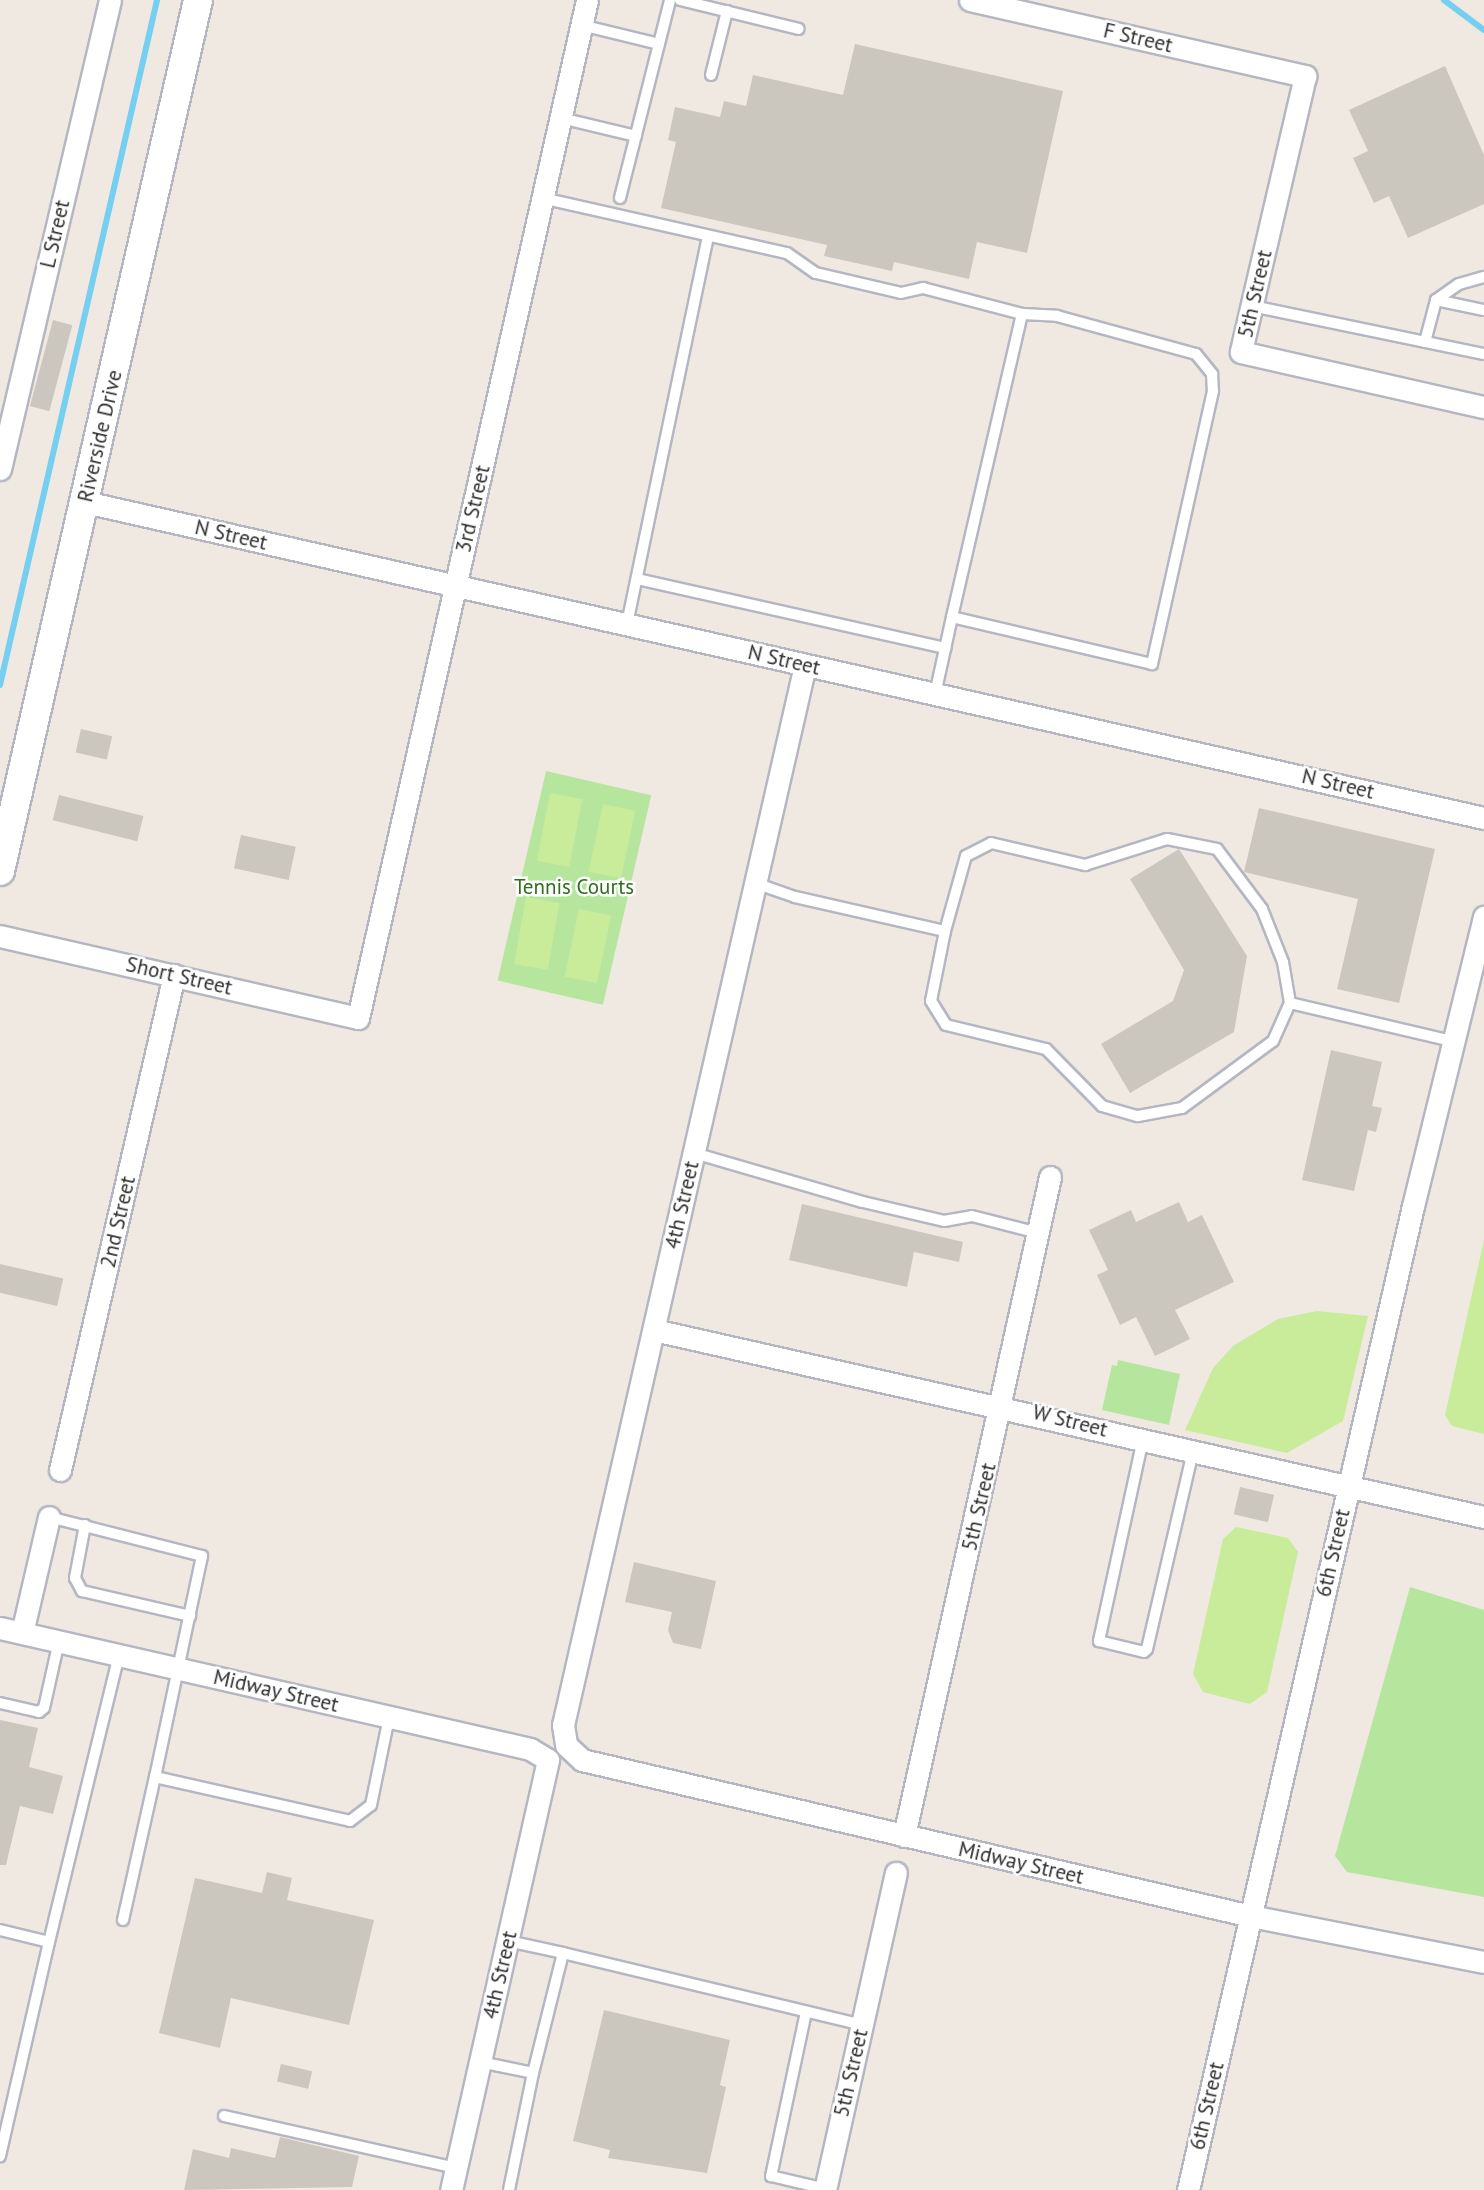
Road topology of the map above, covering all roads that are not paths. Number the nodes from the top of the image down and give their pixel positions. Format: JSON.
{"nodes":[{"id":1,"x":110,"y":0,"type":"edge"},
{"id":2,"x":198,"y":0,"type":"edge"},
{"id":3,"x":587,"y":0,"type":"edge"},
{"id":4,"x":670,"y":0,"type":"edge"},
{"id":5,"x":680,"y":0,"type":"edge"},
{"id":6,"x":970,"y":0,"type":"edge"},
{"id":7,"x":727,"y":11,"type":"junction"},
{"id":8,"x":581,"y":25,"type":"junction"},
{"id":9,"x":799,"y":29,"type":"dead end"},
{"id":10,"x":659,"y":44,"type":"junction"},
{"id":11,"x":711,"y":75,"type":"dead end"},
{"id":12,"x":1306,"y":76,"type":"joint"},
{"id":13,"x":561,"y":118,"type":"junction"},
{"id":14,"x":636,"y":136,"type":"junction"},
{"id":15,"x":542,"y":198,"type":"junction"},
{"id":16,"x":620,"y":198,"type":"dead end"},
{"id":17,"x":709,"y":236,"type":"junction"},
{"id":18,"x":1484,"y":277,"type":"edge"},
{"id":19,"x":1436,"y":300,"type":"junction"},
{"id":20,"x":1252,"y":306,"type":"junction"},
{"id":21,"x":1484,"y":310,"type":"edge"},
{"id":22,"x":1022,"y":314,"type":"junction"},
{"id":23,"x":1425,"y":342,"type":"junction"},
{"id":24,"x":1484,"y":354,"type":"edge"},
{"id":25,"x":1484,"y":407,"type":"edge"},
{"id":26,"x":0,"y":469,"type":"edge"},
{"id":27,"x":85,"y":502,"type":"junction"},
{"id":28,"x":637,"y":579,"type":"junction"},
{"id":29,"x":456,"y":585,"type":"junction"},
{"id":30,"x":952,"y":617,"type":"junction"},
{"id":31,"x":627,"y":624,"type":"junction"},
{"id":32,"x":945,"y":648,"type":"junction"},
{"id":33,"x":805,"y":665,"type":"junction"},
{"id":34,"x":935,"y":694,"type":"junction"},
{"id":35,"x":1484,"y":818,"type":"edge"},
{"id":36,"x":0,"y":871,"type":"edge"},
{"id":37,"x":755,"y":883,"type":"junction"},
{"id":38,"x":1484,"y":917,"type":"edge"},
{"id":39,"x":945,"y":931,"type":"junction"},
{"id":40,"x":0,"y":936,"type":"edge"},
{"id":41,"x":174,"y":975,"type":"junction"},
{"id":42,"x":1290,"y":1003,"type":"junction"},
{"id":43,"x":358,"y":1018,"type":"joint"},
{"id":44,"x":1452,"y":1041,"type":"junction"},
{"id":45,"x":694,"y":1153,"type":"junction"},
{"id":46,"x":1050,"y":1177,"type":"dead end"},
{"id":47,"x":1038,"y":1233,"type":"junction"},
{"id":48,"x":654,"y":1330,"type":"junction"},
{"id":49,"x":1002,"y":1405,"type":"junction"},
{"id":50,"x":1143,"y":1439,"type":"junction"},
{"id":51,"x":1193,"y":1451,"type":"junction"},
{"id":52,"x":60,"y":1470,"type":"dead end"},
{"id":53,"x":1348,"y":1489,"type":"junction"},
{"id":54,"x":49,"y":1517,"type":"joint"},
{"id":55,"x":1484,"y":1517,"type":"edge"},
{"id":56,"x":85,"y":1525,"type":"junction"},
{"id":57,"x":190,"y":1616,"type":"junction"},
{"id":58,"x":0,"y":1628,"type":"edge"},
{"id":59,"x":22,"y":1633,"type":"junction"},
{"id":60,"x":59,"y":1642,"type":"junction"},
{"id":61,"x":119,"y":1655,"type":"junction"},
{"id":62,"x":178,"y":1669,"type":"junction"},
{"id":63,"x":0,"y":1703,"type":"edge"},
{"id":64,"x":389,"y":1717,"type":"junction"},
{"id":65,"x":566,"y":1745,"type":"joint"},
{"id":66,"x":548,"y":1760,"type":"joint"},
{"id":67,"x":155,"y":1777,"type":"junction"},
{"id":68,"x":904,"y":1836,"type":"junction"},
{"id":69,"x":896,"y":1873,"type":"dead end"},
{"id":70,"x":1251,"y":1916,"type":"junction"},
{"id":71,"x":123,"y":1920,"type":"dead end"},
{"id":72,"x":0,"y":1930,"type":"edge"},
{"id":73,"x":508,"y":1941,"type":"junction"},
{"id":74,"x":50,"y":1942,"type":"junction"},
{"id":75,"x":563,"y":1953,"type":"junction"},
{"id":76,"x":1484,"y":1962,"type":"edge"},
{"id":77,"x":806,"y":2012,"type":"junction"},
{"id":78,"x":862,"y":2025,"type":"junction"},
{"id":79,"x":480,"y":2062,"type":"junction"},
{"id":80,"x":533,"y":2073,"type":"junction"},
{"id":81,"x":224,"y":2116,"type":"dead end"},
{"id":82,"x":0,"y":2157,"type":"edge"},
{"id":83,"x":456,"y":2168,"type":"junction"},
{"id":84,"x":826,"y":2189,"type":"edge"},
{"id":85,"x":451,"y":2190,"type":"edge"},
{"id":86,"x":509,"y":2190,"type":"edge"},
{"id":87,"x":1188,"y":2190,"type":"edge"}],
"edges":[{"from":1,"to":26,"type":"street","name":"L Street"},
{"from":2,"to":27,"type":"street","name":"Riverside Drive"},
{"from":3,"to":8,"type":"street","name":"3rd Street"},
{"from":4,"to":10,"type":"lane"},
{"from":5,"to":7,"type":"lane"},
{"from":6,"to":12,"type":"street","name":"F Street"},
{"from":7,"to":9,"type":"lane"},
{"from":7,"to":11,"type":"lane"},
{"from":8,"to":10,"type":"lane"},
{"from":8,"to":13,"type":"street","name":"3rd Street"},
{"from":10,"to":14,"type":"lane"},
{"from":12,"to":20,"type":"street","name":"5th Street"},
{"from":13,"to":14,"type":"lane"},
{"from":13,"to":15,"type":"street","name":"3rd Street"},
{"from":14,"to":16,"type":"lane"},
{"from":15,"to":17,"type":"lane"},
{"from":15,"to":29,"type":"street","name":"3rd Street"},
{"from":17,"to":22,"type":"lane"},
{"from":17,"to":28,"type":"lane"},
{"from":18,"to":19,"type":"lane"},
{"from":19,"to":21,"type":"lane"},
{"from":19,"to":23,"type":"lane"},
{"from":20,"to":23,"type":"lane"},
{"from":20,"to":25,"type":"street","name":"5th Street"},
{"from":22,"to":30,"type":"lane"},
{"from":22,"to":30,"type":"lane"},
{"from":23,"to":24,"type":"lane"},
{"from":27,"to":29,"type":"street","name":"N Street"},
{"from":27,"to":36,"type":"street","name":"Riverside Drive"},
{"from":28,"to":31,"type":"lane"},
{"from":28,"to":32,"type":"lane"},
{"from":29,"to":31,"type":"street","name":"N Street"},
{"from":29,"to":43,"type":"street","name":"3rd Street"},
{"from":30,"to":32,"type":"lane"},
{"from":31,"to":33,"type":"street","name":"N Street"},
{"from":32,"to":34,"type":"lane"},
{"from":33,"to":34,"type":"street","name":"N Street"},
{"from":33,"to":37,"type":"street","name":"4th Street"},
{"from":34,"to":35,"type":"street","name":"N Street"},
{"from":37,"to":39,"type":"lane"},
{"from":37,"to":45,"type":"street","name":"4th Street"},
{"from":38,"to":44,"type":"street","name":"6th Street"},
{"from":39,"to":42,"type":"lane"},
{"from":39,"to":42,"type":"lane"},
{"from":40,"to":41,"type":"street","name":"Short Street"},
{"from":41,"to":43,"type":"street","name":"Short Street"},
{"from":41,"to":52,"type":"street","name":"2nd Street"},
{"from":42,"to":44,"type":"lane"},
{"from":44,"to":53,"type":"street","name":"6th Street"},
{"from":45,"to":47,"type":"lane"},
{"from":45,"to":48,"type":"street","name":"4th Street"},
{"from":46,"to":47,"type":"street","name":"5th Street"},
{"from":47,"to":49,"type":"street","name":"5th Street"},
{"from":48,"to":49,"type":"street","name":"W Street"},
{"from":48,"to":65,"type":"street","name":"4th Street"},
{"from":49,"to":50,"type":"street","name":"W Street"},
{"from":49,"to":68,"type":"street","name":"5th Street"},
{"from":50,"to":51,"type":"street","name":"W Street"},
{"from":50,"to":51,"type":"lane"},
{"from":51,"to":53,"type":"street","name":"W Street"},
{"from":53,"to":55,"type":"street","name":"W Street"},
{"from":53,"to":70,"type":"street","name":"6th Street"},
{"from":54,"to":56,"type":"lane"},
{"from":54,"to":59,"type":"street"},
{"from":56,"to":57,"type":"lane"},
{"from":56,"to":57,"type":"lane"},
{"from":57,"to":62,"type":"lane"},
{"from":58,"to":59,"type":"street","name":"Midway Street"},
{"from":59,"to":60,"type":"street","name":"Midway Street"},
{"from":60,"to":61,"type":"street","name":"Midway Street"},
{"from":60,"to":63,"type":"lane"},
{"from":61,"to":62,"type":"street","name":"Midway Street"},
{"from":61,"to":74,"type":"lane"},
{"from":62,"to":64,"type":"street","name":"Midway Street"},
{"from":62,"to":67,"type":"lane"},
{"from":64,"to":66,"type":"street","name":"Midway Street"},
{"from":64,"to":67,"type":"lane"},
{"from":65,"to":68,"type":"street","name":"Midway Street"},
{"from":66,"to":73,"type":"street","name":"4th Street"},
{"from":67,"to":71,"type":"lane"},
{"from":68,"to":70,"type":"street","name":"Midway Street"},
{"from":69,"to":78,"type":"street","name":"5th Street"},
{"from":70,"to":76,"type":"street","name":"Midway Street"},
{"from":70,"to":87,"type":"street","name":"6th Street"},
{"from":72,"to":74,"type":"lane"},
{"from":73,"to":75,"type":"lane"},
{"from":73,"to":79,"type":"street","name":"4th Street"},
{"from":74,"to":82,"type":"lane"},
{"from":75,"to":77,"type":"lane"},
{"from":75,"to":80,"type":"lane"},
{"from":77,"to":78,"type":"lane"},
{"from":77,"to":84,"type":"lane"},
{"from":78,"to":84,"type":"street","name":"5th Street"},
{"from":79,"to":80,"type":"lane"},
{"from":79,"to":83,"type":"street","name":"4th Street"},
{"from":80,"to":86,"type":"lane"},
{"from":81,"to":83,"type":"lane"},
{"from":83,"to":85,"type":"street","name":"4th Street"}]}
